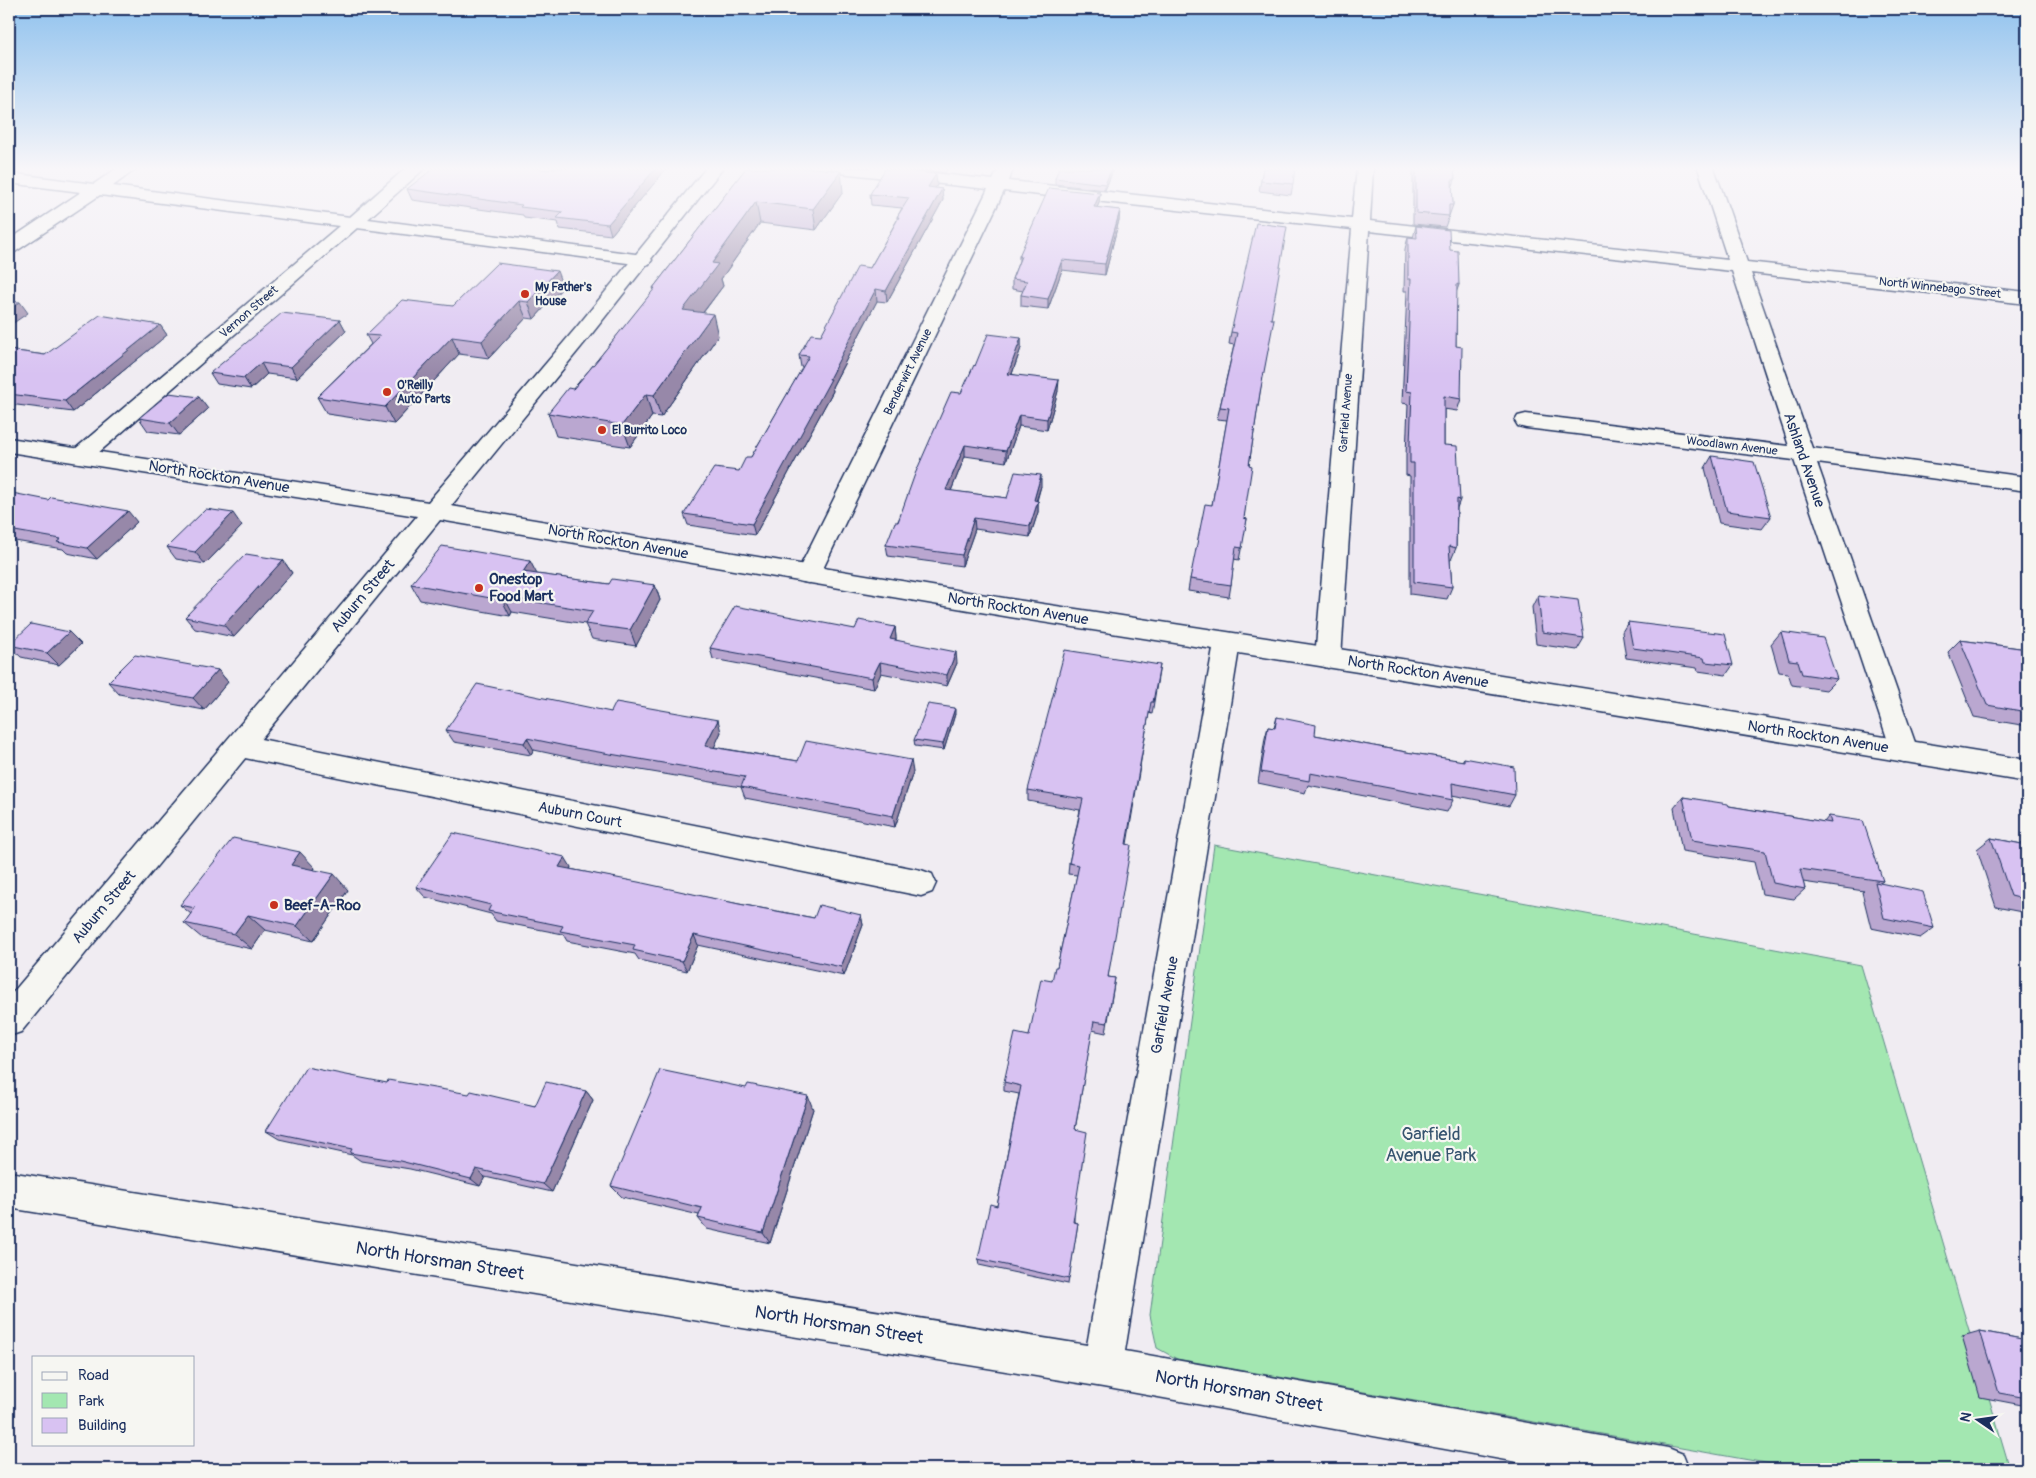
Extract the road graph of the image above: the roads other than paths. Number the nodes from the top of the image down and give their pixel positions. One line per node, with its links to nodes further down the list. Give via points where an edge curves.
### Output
1 (26, 237): 9 (street)
2 (337, 237): 16 (street, Vernon Street)
3 (468, 237): 10 (street)
4 (661, 237): 10 (street, Auburn Street)
5 (974, 237): 19 (street, Benderwirt Avenue)
6 (1359, 237): 21 (street, Garfield Avenue)
7 (1477, 237): 11 (street, North Winnebago Street)
8 (1729, 237): 11 (street, Ashland Avenue)
9 (9, 248)
10 (643, 260): 18 (street, Auburn Street)
11 (1739, 266): 12 (street, North Winnebago Street); 15 (street, Ashland Avenue)
12 (2027, 298)
13 (1526, 421): 15 (street, Woodlawn Avenue)
14 (9, 444): 16 (street, North Rockton Avenue)
15 (1802, 454): 17 (street, Woodlawn Avenue); 23 (street, Ashland Avenue)
16 (82, 455): 18 (street, North Rockton Avenue)
17 (2027, 484)
18 (434, 511): 19 (street, North Rockton Avenue); 22 (street, Auburn Street)
19 (808, 575): 20 (street, North Rockton Avenue)
20 (1227, 644): 21 (street, North Rockton Avenue); 28 (street, Garfield Avenue)
21 (1328, 658): 23 (street, North Rockton Avenue)
22 (240, 746): 25 (street, Auburn Court); 26 (street, Auburn Street)
23 (1904, 751): 24 (street, North Rockton Avenue)
24 (2027, 771)
25 (921, 883)
26 (9, 1021)
27 (9, 1190): 28 (street, North Horsman Street)
28 (1103, 1367): 29 (street, North Horsman Street)
29 (1668, 1469)

